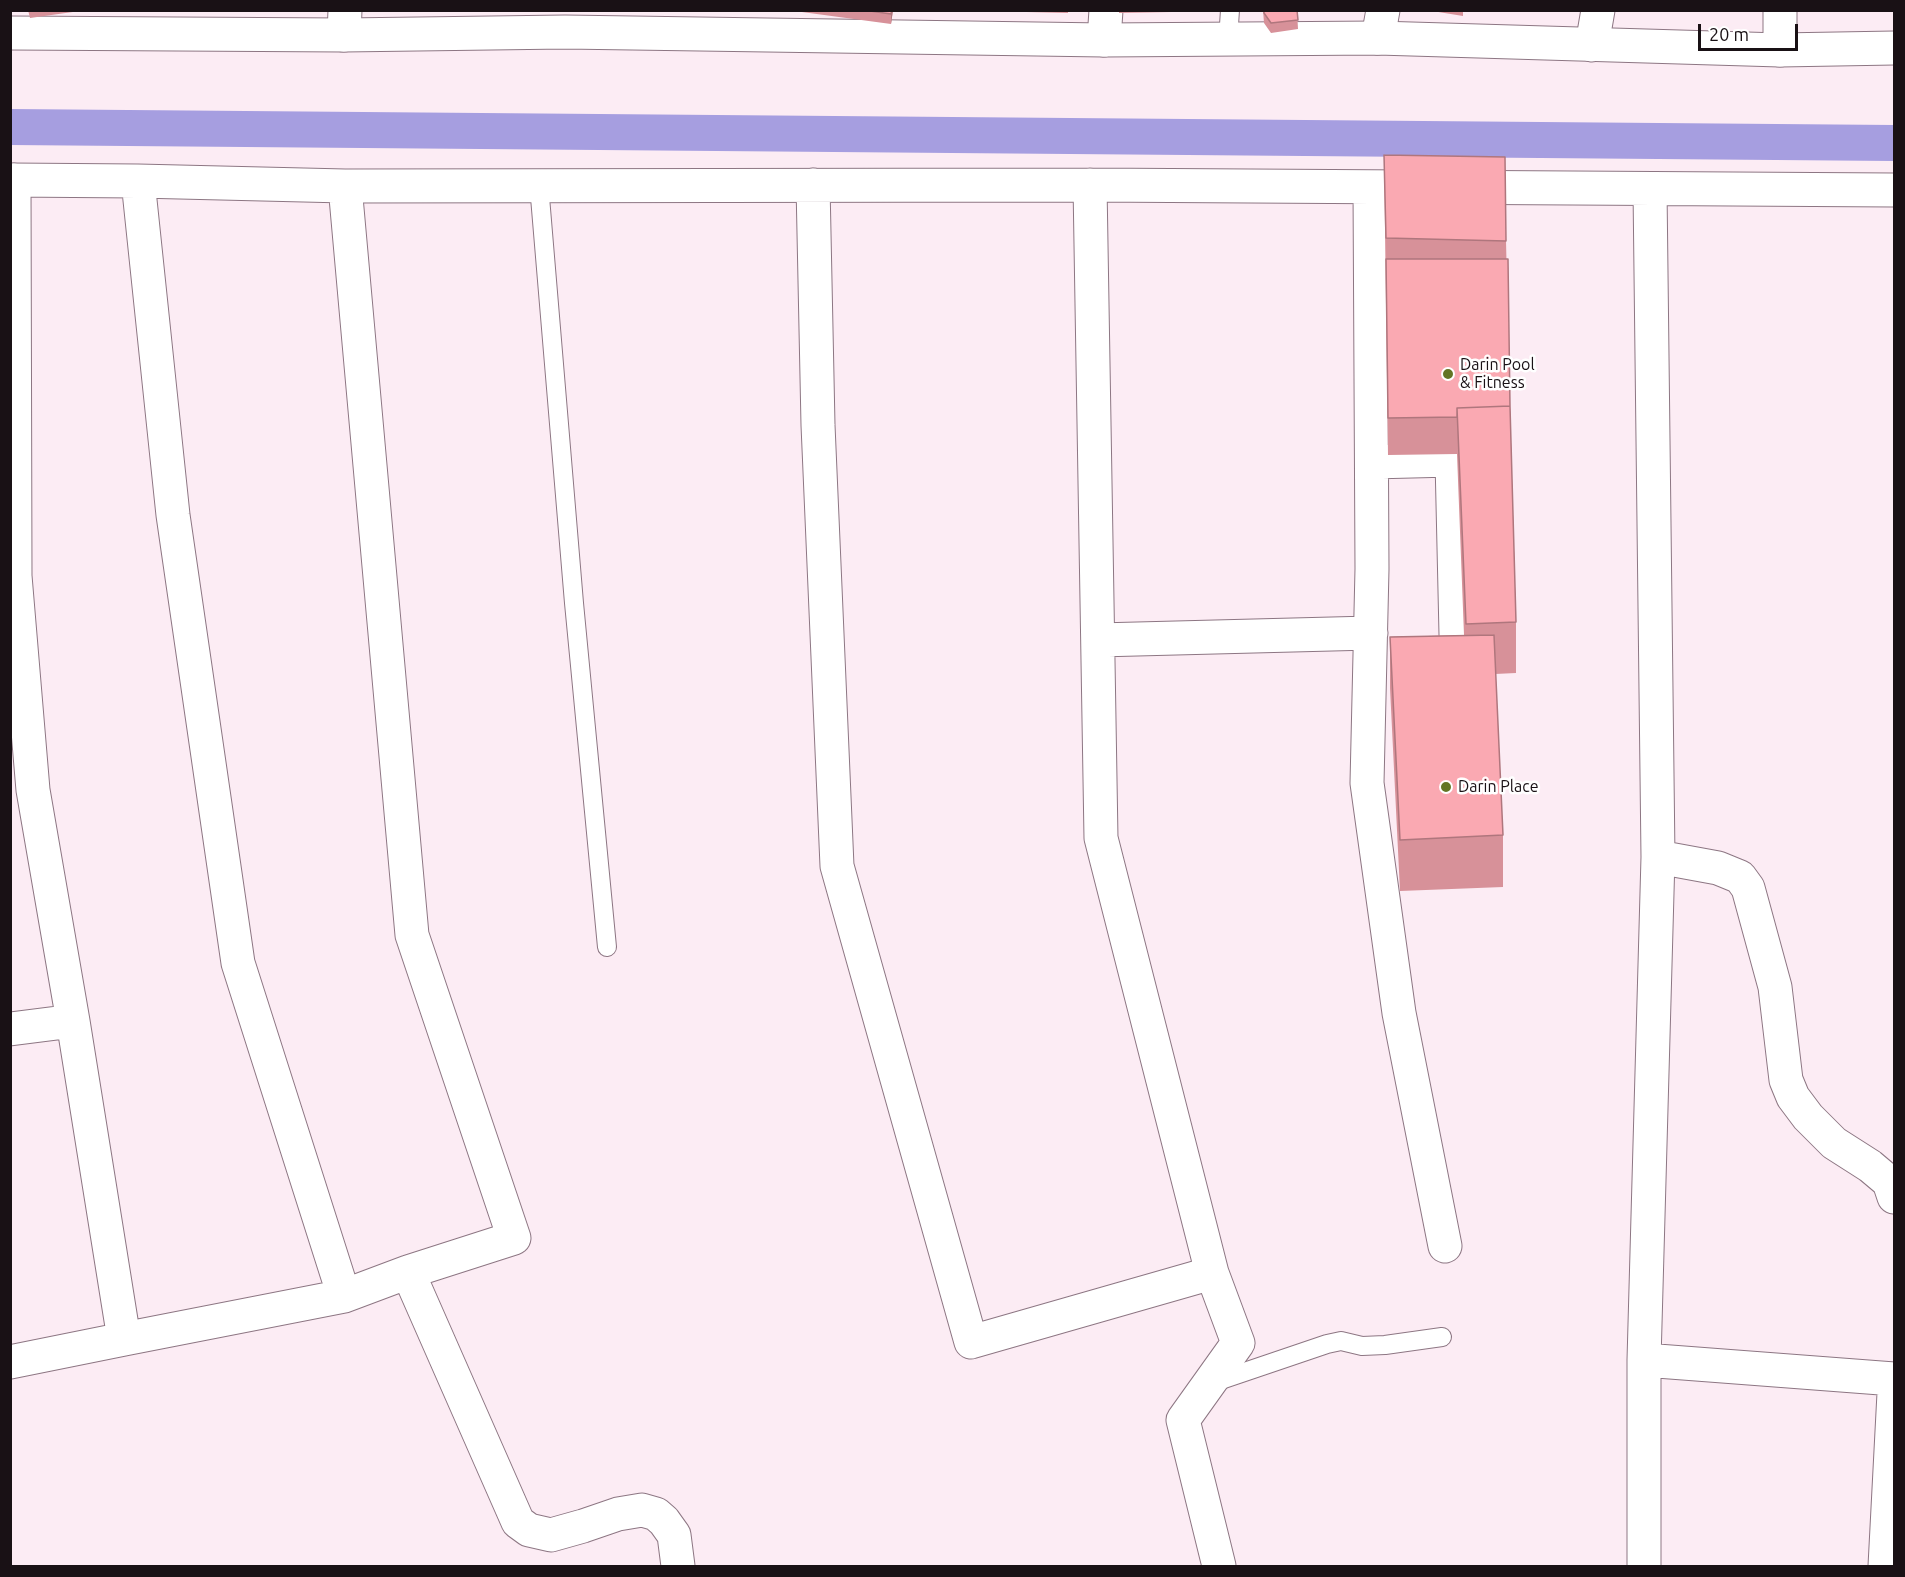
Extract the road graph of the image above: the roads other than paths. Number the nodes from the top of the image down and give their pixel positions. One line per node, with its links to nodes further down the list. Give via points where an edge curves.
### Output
1 (1598, 10): 9 (street)
2 (1780, 10): 11 (street)
3 (566, 21): 4 (street); 6 (street)
4 (345, 23): 8 (street)
5 (1381, 24): 7 (street); 9 (street)
6 (1105, 25): 7 (street)
7 (1229, 25)
8 (10, 33)
9 (1592, 45): 11 (street)
10 (1894, 48): 11 (street)
11 (1780, 50)
12 (12, 180): 13 (street); 22 (street)
13 (138, 181): 16 (street); 35 (street, via 173,515 238,963)
14 (813, 185): 15 (street); 17 (street); 34 (street, via 818,425 837,866 971,1342)
15 (1090, 185): 18 (street); 24 (street)
16 (345, 186): 17 (street); 33 (street, via 412,935 514,1238)
17 (539, 186): 28 (lane)
18 (1370, 187): 19 (street); 21 (street)
19 (1650, 189): 20 (street); 27 (street)
20 (1894, 190)
21 (1372, 462): 23 (street); 25 (street, via 1452,460 1458,678)
22 (13, 576): 26 (street)
23 (1371, 633): 24 (street); 25 (street)
24 (1098, 640): 34 (street, via 1101,838)
25 (1370, 680): 32 (street, via 1368,794 1399,1013)
26 (22, 792): 29 (street)
27 (1658, 857): 31 (street, via 1718,868 1740,877 1748,888 1775,987 1786,1080 1793,1097 1834,1143 1888,1182); 38 (street)
28 (607, 947)
29 (73, 1021): 30 (street); 37 (street)
30 (10, 1029)
31 (1894, 1197)
32 (1445, 1246)
33 (408, 1272): 35 (street); 43 (street, via 518,1522 529,1530 551,1534 642,1510 656,1514 674,1535)
34 (1212, 1273): 41 (street, via 1238,1343)
35 (344, 1296): 37 (street)
36 (1442, 1337): 41 (lane, via 1362,1346 1341,1341)
37 (124, 1339): 39 (street)
38 (1644, 1360): 40 (street); 45 (street)
39 (10, 1362)
40 (1894, 1379)
41 (1208, 1385): 44 (street, via 1183,1420)
42 (1894, 1393): 46 (street)
43 (678, 1566)
44 (1219, 1566)
45 (1644, 1566)
46 (1885, 1566)

